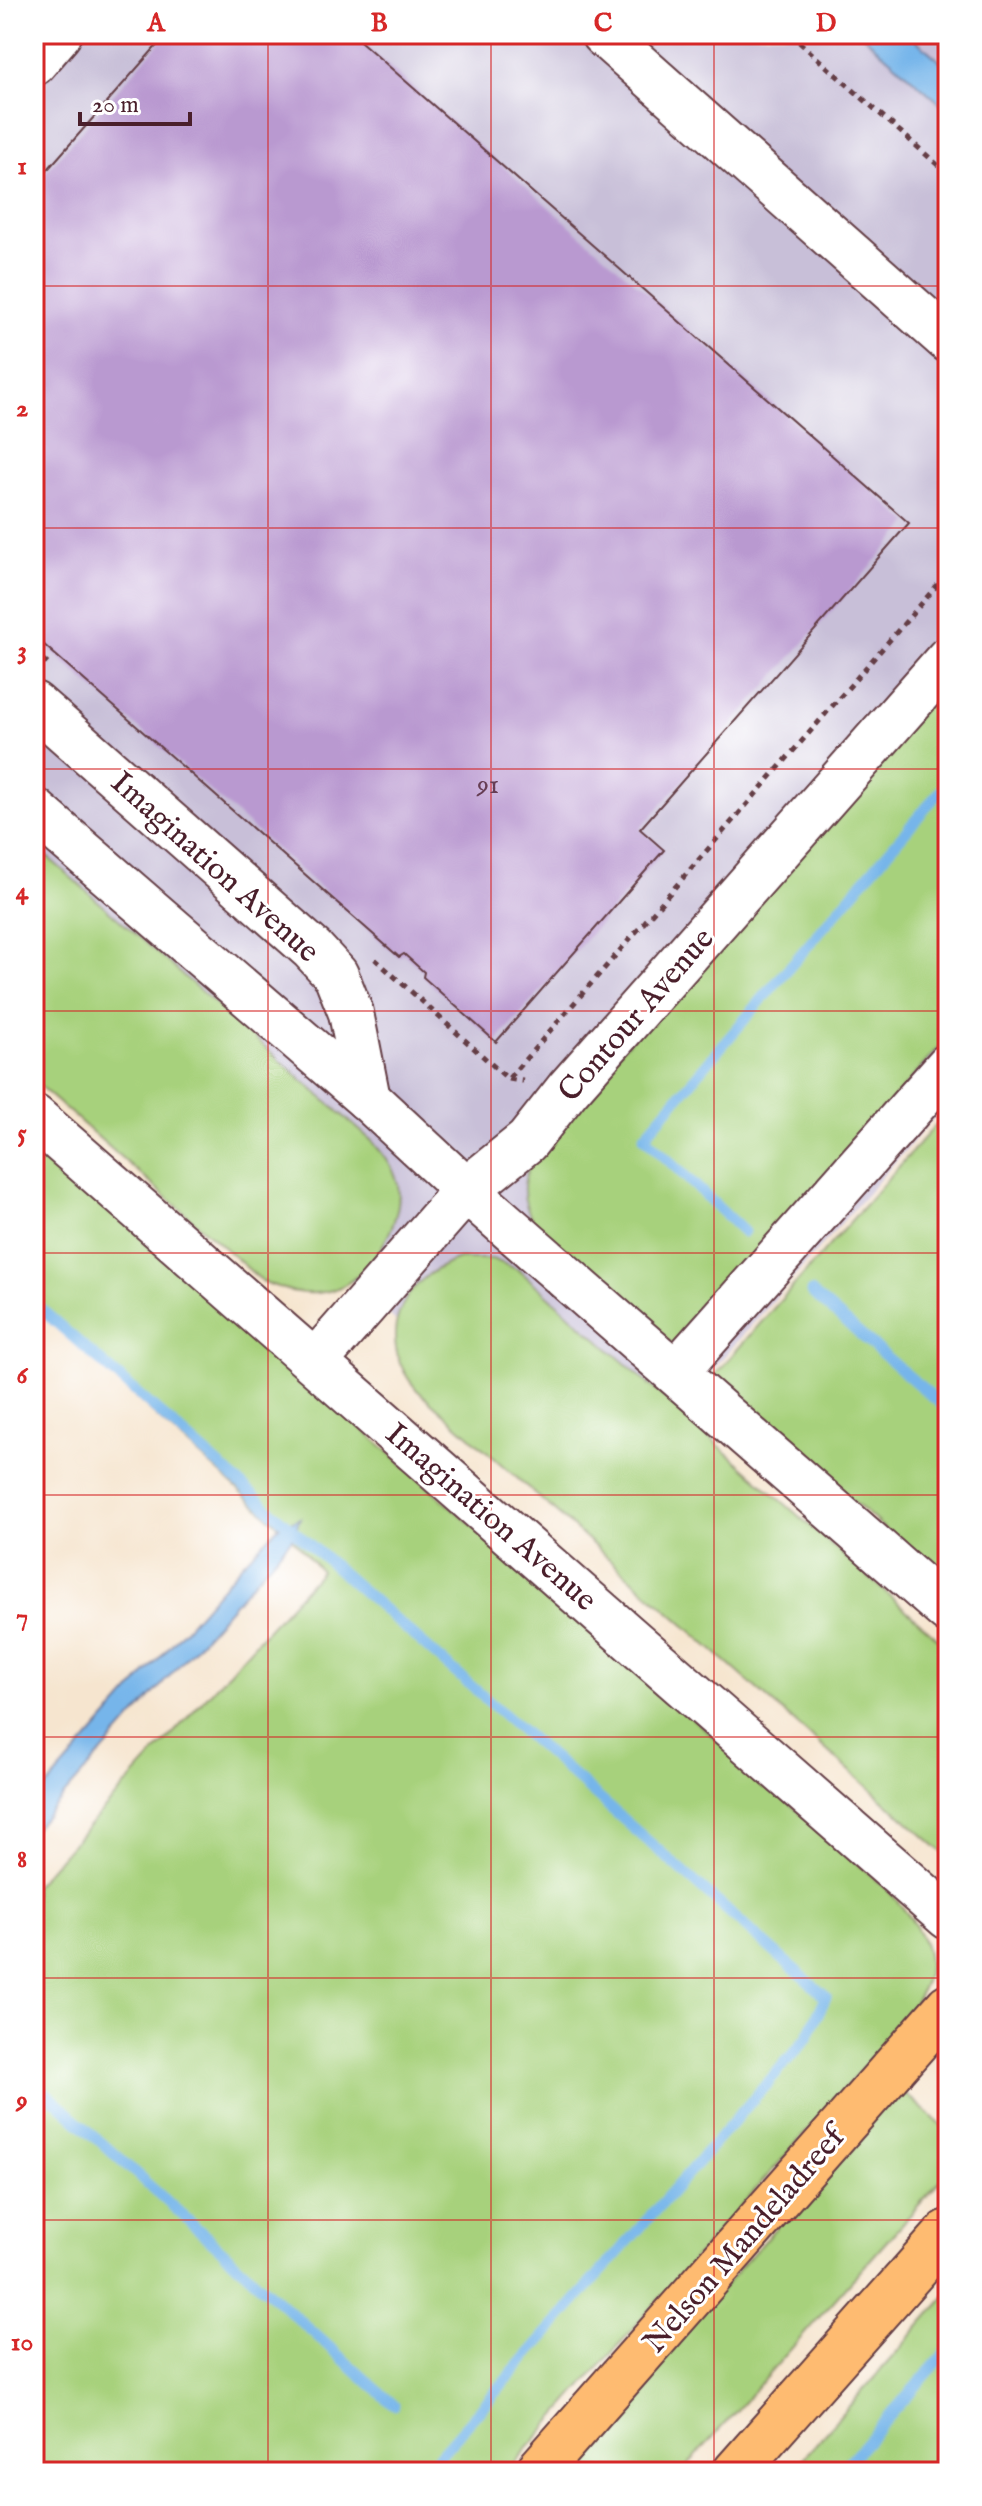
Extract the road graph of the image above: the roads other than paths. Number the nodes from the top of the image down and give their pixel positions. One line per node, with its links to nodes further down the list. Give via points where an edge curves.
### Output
1 (59, 34): 3 (street)
2 (603, 34): 4 (street)
3 (34, 63)
4 (948, 340)
5 (948, 659): 11 (street, Contour Avenue, via 527,1141)
6 (34, 704): 9 (street, Imagination Avenue, via 336,975 351,1013)
7 (34, 810): 9 (street)
8 (948, 1066): 13 (street)
9 (368, 1099): 11 (street)
10 (34, 1117): 12 (street, Imagination Avenue)
11 (466, 1190): 12 (street, Contour Avenue); 13 (street)
12 (315, 1362): 15 (street, Imagination Avenue)
13 (676, 1372): 14 (street)
14 (948, 1611)
15 (948, 1917)
16 (948, 2006): 18 (main road, Nelson Mandeladreef)
17 (948, 2232): 19 (main road)
18 (537, 2472)
19 (735, 2472)

